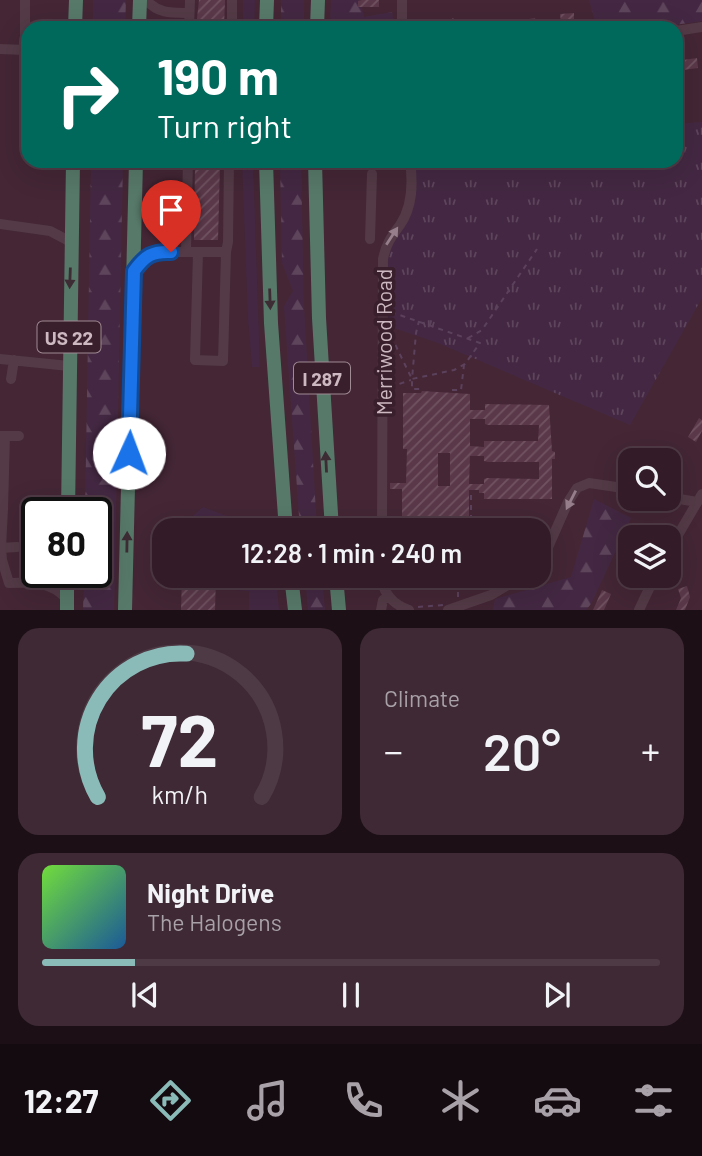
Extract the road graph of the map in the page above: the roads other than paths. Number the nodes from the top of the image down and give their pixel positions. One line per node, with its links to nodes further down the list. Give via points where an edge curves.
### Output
1 (25, 0): 11 (street)
2 (76, 0): 12 (highway)
3 (140, 0): 13 (highway)
4 (146, 0): 10 (street, via 162,12)
5 (190, 0): 10 (street)
6 (232, 0): 15 (street)
7 (267, 0): 16 (highway)
8 (318, 0): 17 (highway)
9 (402, 0): 18 (street)
10 (189, 13): 14 (street)
11 (25, 21)
12 (75, 21)
13 (139, 21)
14 (189, 21)
15 (232, 21)
16 (266, 21)
17 (317, 21)
18 (402, 21)
19 (702, 27): 20 (street)
20 (683, 30)
21 (0, 49): 22 (street)
22 (21, 50)
23 (73, 168): 31 (highway, US 22)
24 (136, 168): 39 (highway, US 22)
25 (188, 168): 36 (street)
26 (229, 168): 38 (street)
27 (267, 168): 51 (highway, I 287, one-way to 51, via 271,336)
28 (315, 168): 52 (highway, I 287, one-way to 28)
29 (411, 168): 53 (street, Merriwood Road, one-way to 29, via 383,259 408,208)
30 (372, 174): 34 (street)
31 (72, 221): 33 (street); 35 (highway, US 22)
32 (0, 224): 33 (street)
33 (50, 231): 35 (street)
34 (370, 239)
35 (71, 242): 42 (highway, US 22, one-way to 42)
36 (186, 252): 37 (street); 39 (street, via 152,253)
37 (198, 252): 38 (street); 38 (street, via 195,360 223,361)
38 (226, 252)
39 (134, 271): 69 (highway, US 22, one-way to 39)
40 (0, 359): 41 (street)
41 (13, 360): 42 (street); 43 (street)
42 (69, 366): 47 (highway, US 22)
43 (11, 379)
44 (2, 436): 45 (street); 50 (street)
45 (19, 436)
46 (618, 487): 55 (street, one-way to 55, via 589,483 578,488)
47 (68, 497)
48 (681, 497): 49 (street)
49 (700, 498): 54 (street)
50 (1, 509): 57 (street)
51 (285, 518)
52 (331, 518)
53 (382, 518)
54 (681, 530)
55 (551, 541)
56 (17, 547): 57 (street)
57 (1, 548): 58 (street)
58 (4, 584)
59 (56, 588): 66 (street)
60 (292, 588): 70 (highway)
61 (337, 588): 71 (highway)
62 (385, 588): 65 (street)
63 (503, 588): 68 (street)
64 (649, 588): 73 (street)
65 (388, 597): 67 (street, via 399,606); 72 (street)
66 (67, 605)
67 (410, 607)
68 (446, 607)
69 (125, 610)
70 (295, 610)
71 (340, 610)
72 (381, 610)
73 (639, 610)

